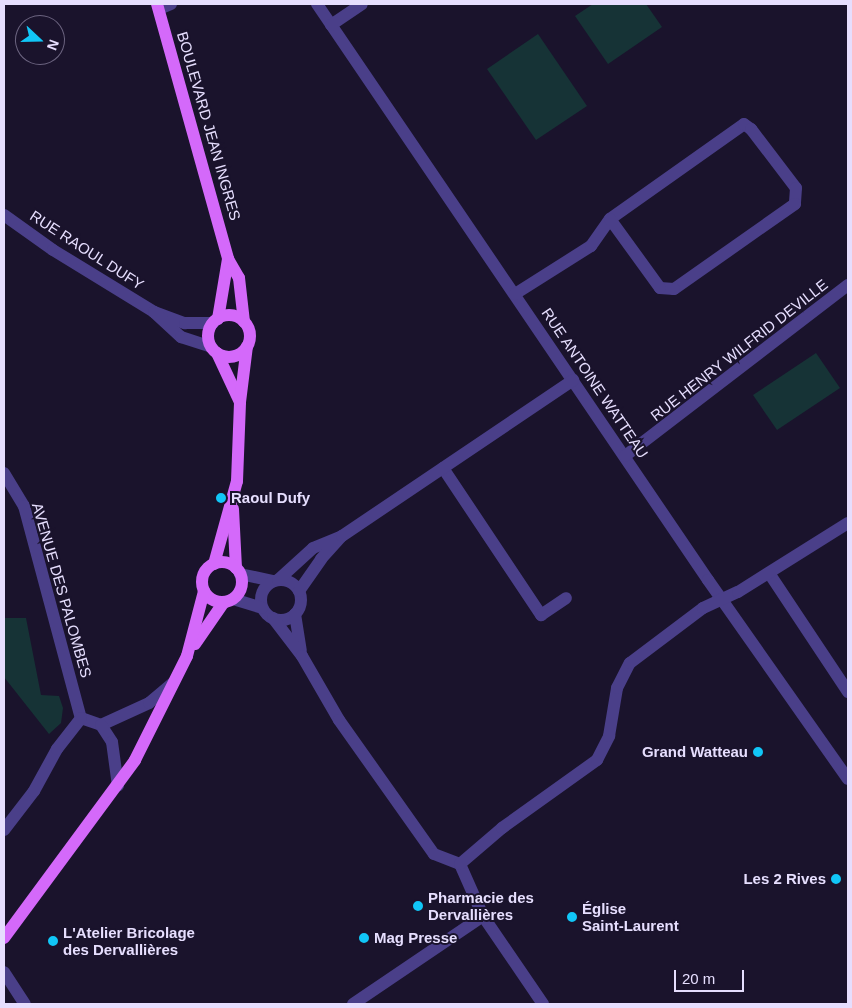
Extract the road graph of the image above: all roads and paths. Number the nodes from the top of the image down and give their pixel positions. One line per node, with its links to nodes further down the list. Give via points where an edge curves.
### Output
1 (171, 4): 4 (street)
2 (317, 4): 5 (street, RUE ANTOINE WATTEAU)
3 (362, 4): 5 (street)
4 (158, 7): 8 (main road, BOULEVARD JEAN INGRES)
5 (331, 25): 10 (street, RUE ANTOINE WATTEAU)
6 (4, 215): 11 (street, RUE RAOUL DUFY, via 52,250)
7 (610, 219): 7 (street, via 660,288 674,289 796,204 796,188 744,124); 10 (street, via 591,246)
8 (228, 258): 12 (main road, BOULEVARD JEAN INGRES); 13 (main road, BOULEVARD JEAN INGRES, via 239,278)
9 (848, 285): 18 (street, RUE HENRY WILFRID DEVILLE)
10 (515, 294): 16 (street, RUE ANTOINE WATTEAU)
11 (154, 312): 12 (street, RUE RAOUL DUFY, via 184,322); 15 (street, RUE RAOUL DUFY, via 181,337)
12 (216, 321): 13 (main road, via 230,316); 15 (main road, via 208,335)
13 (244, 322): 14 (main road, via 250,333)
14 (247, 346): 15 (main road, via 234,356); 17 (main road)
15 (214, 350): 17 (main road)
16 (573, 380): 18 (street, RUE ANTOINE WATTEAU); 19 (street)
17 (240, 402): 21 (main road, via 237,480)
18 (625, 456): 31 (street, RUE ANTOINE WATTEAU)
19 (442, 468): 23 (street); 30 (street, via 541,615)
20 (4, 473): 40 (street, AVENUE DES PALOMBES, via 24,506)
21 (232, 504): 24 (main road); 25 (main road)
22 (848, 523): 26 (street)
23 (342, 536): 27 (street, via 312,548); 28 (street)
24 (214, 564): 25 (main road, via 226,563); 29 (main road, via 203,577)
25 (238, 571): 27 (street); 32 (main road, via 242,585)
26 (769, 573): 31 (street); 39 (street)
27 (275, 580): 28 (street, via 288,580); 33 (street, via 262,592)
28 (299, 590): 34 (street, via 301,603)
29 (204, 591): 32 (main road, via 214,600); 36 (main road)
30 (566, 598)
31 (723, 599): 42 (street, RUE ANTOINE WATTEAU); 45 (street, via 704,608 630,663 617,688 609,736 597,760 502,828)
32 (229, 600): 33 (street); 36 (main road)
33 (262, 608): 35 (street)
34 (295, 614): 35 (street, via 284,620); 37 (street)
35 (273, 618): 37 (street)
36 (187, 656): 38 (main road)
37 (302, 656): 45 (street, via 339,720 434,854)
38 (175, 682): 41 (street, via 149,703); 43 (main road, via 151,732)
39 (848, 692)
40 (82, 718): 41 (street); 44 (street)
41 (100, 725): 43 (street, via 112,742)
42 (848, 779)
43 (118, 786): 47 (main road)
44 (4, 830)
45 (460, 864): 46 (street)
46 (482, 916): 50 (street); 51 (street)
47 (4, 938)
48 (4, 972): 49 (street)
49 (25, 1004)
50 (353, 1004)
51 (543, 1004)

